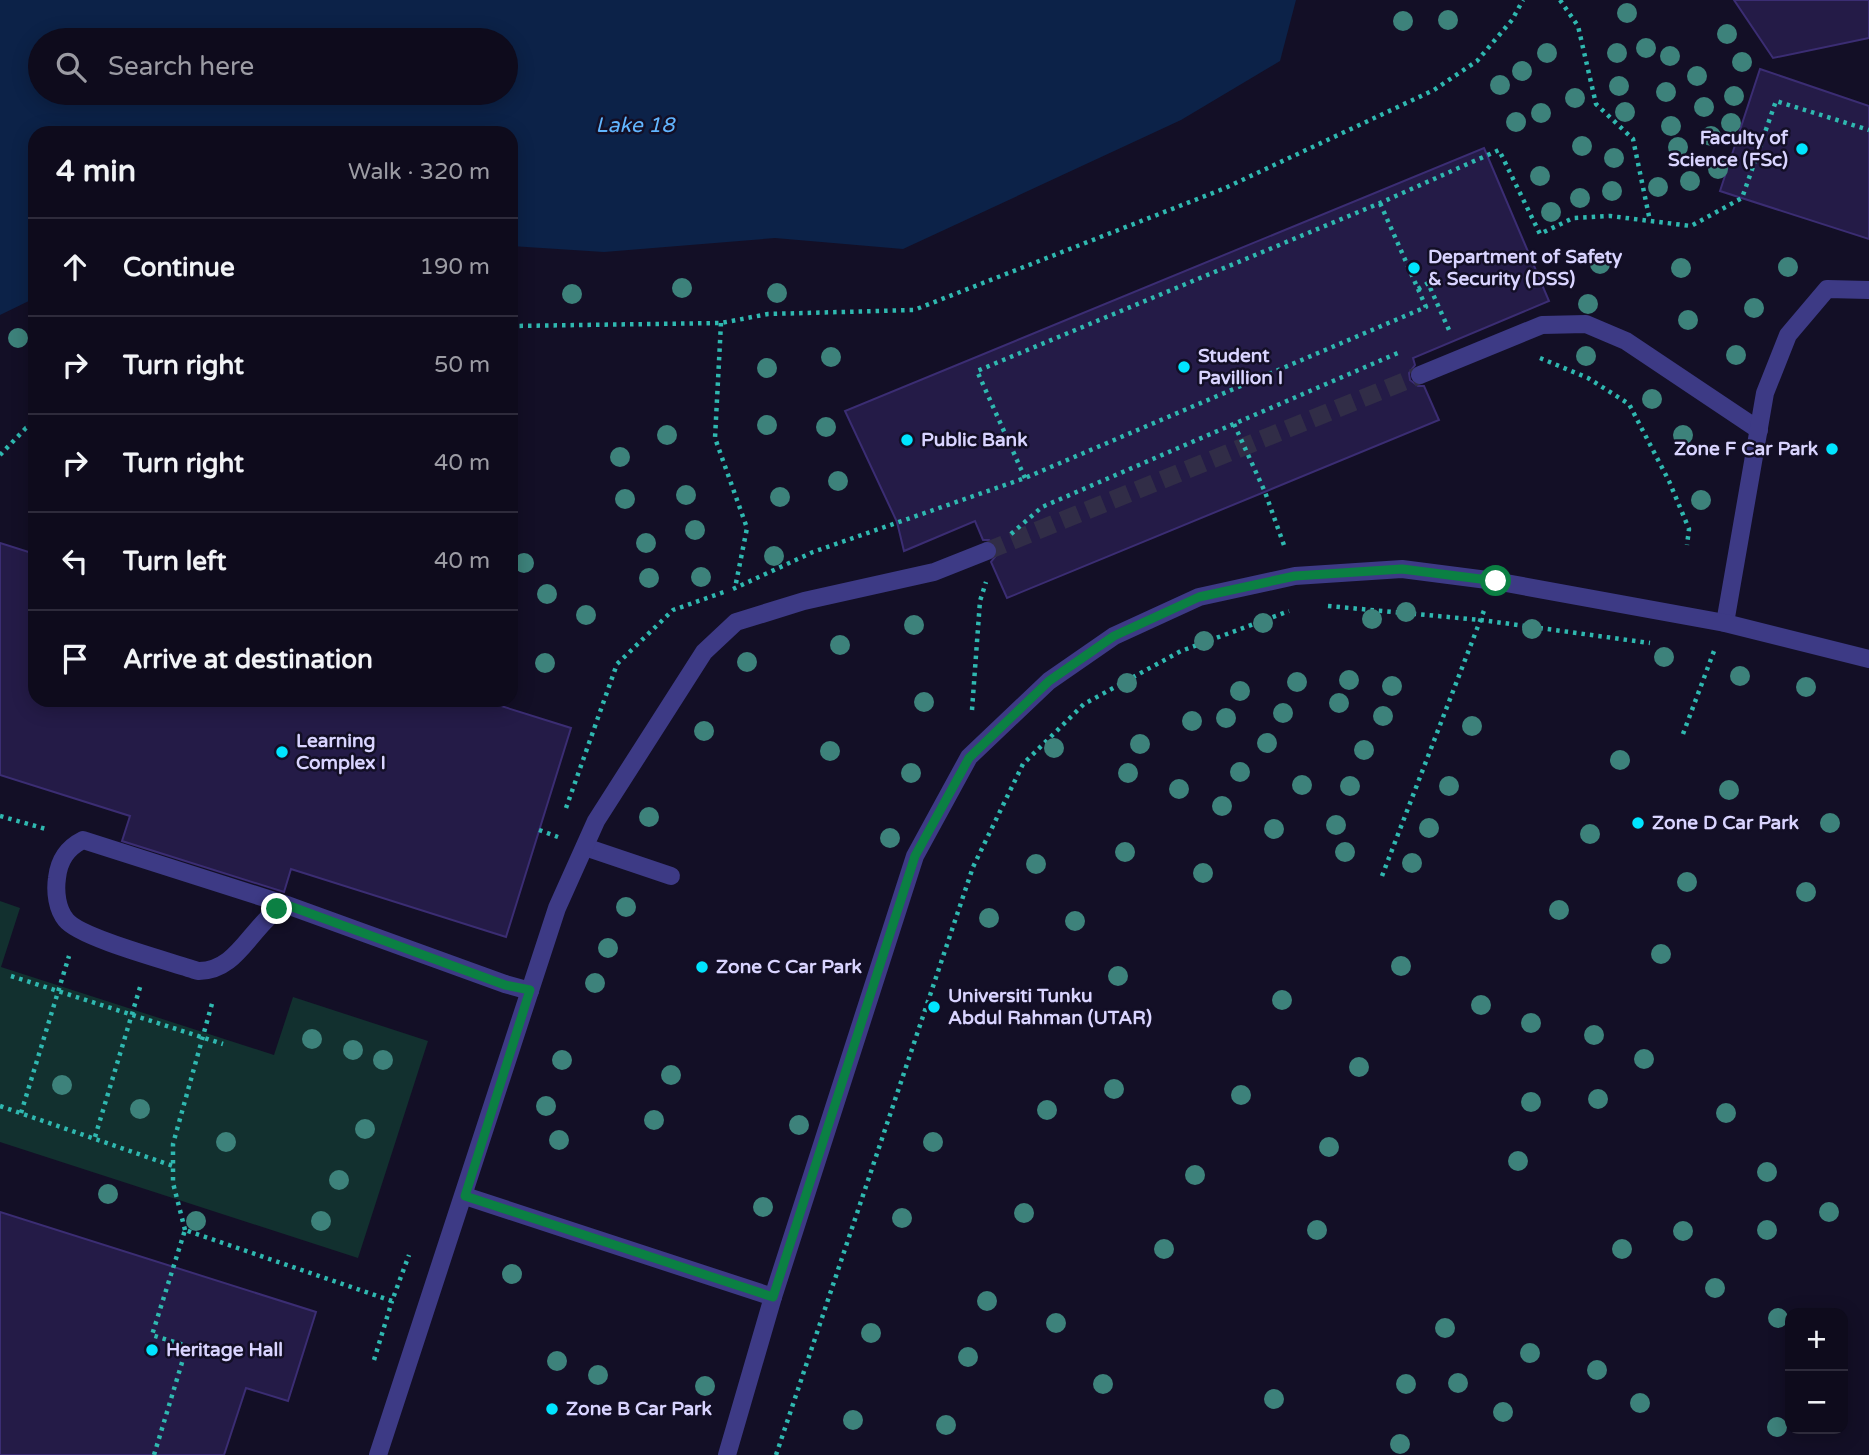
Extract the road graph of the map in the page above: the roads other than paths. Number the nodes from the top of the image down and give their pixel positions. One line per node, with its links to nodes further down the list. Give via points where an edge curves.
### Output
1 (1869, 290): 3 (street, via 1827,289 1788,335 1765,393)
2 (1420, 375): 3 (street, via 1542,325 1586,324 1626,341)
3 (1759, 429): 5 (street)
4 (987, 551): 7 (street, via 934,572 804,601 736,622 704,652 596,821)
5 (1726, 623): 6 (street); 12 (street, via 1496,581 1402,569 1295,576 1199,597 1114,636 1049,681 969,758 915,856)
6 (1869, 659)
7 (585, 847): 8 (street); 10 (street, via 557,908)
8 (671, 876)
9 (287, 905): 9 (street, via 83,840 63,856 56,881 61,910 77,930 198,971 223,965 269,916); 10 (street, via 505,985)
10 (530, 990): 11 (street)
11 (465, 1196): 12 (street); 13 (street)
12 (773, 1297): 14 (street)
13 (378, 1455)
14 (727, 1455)

